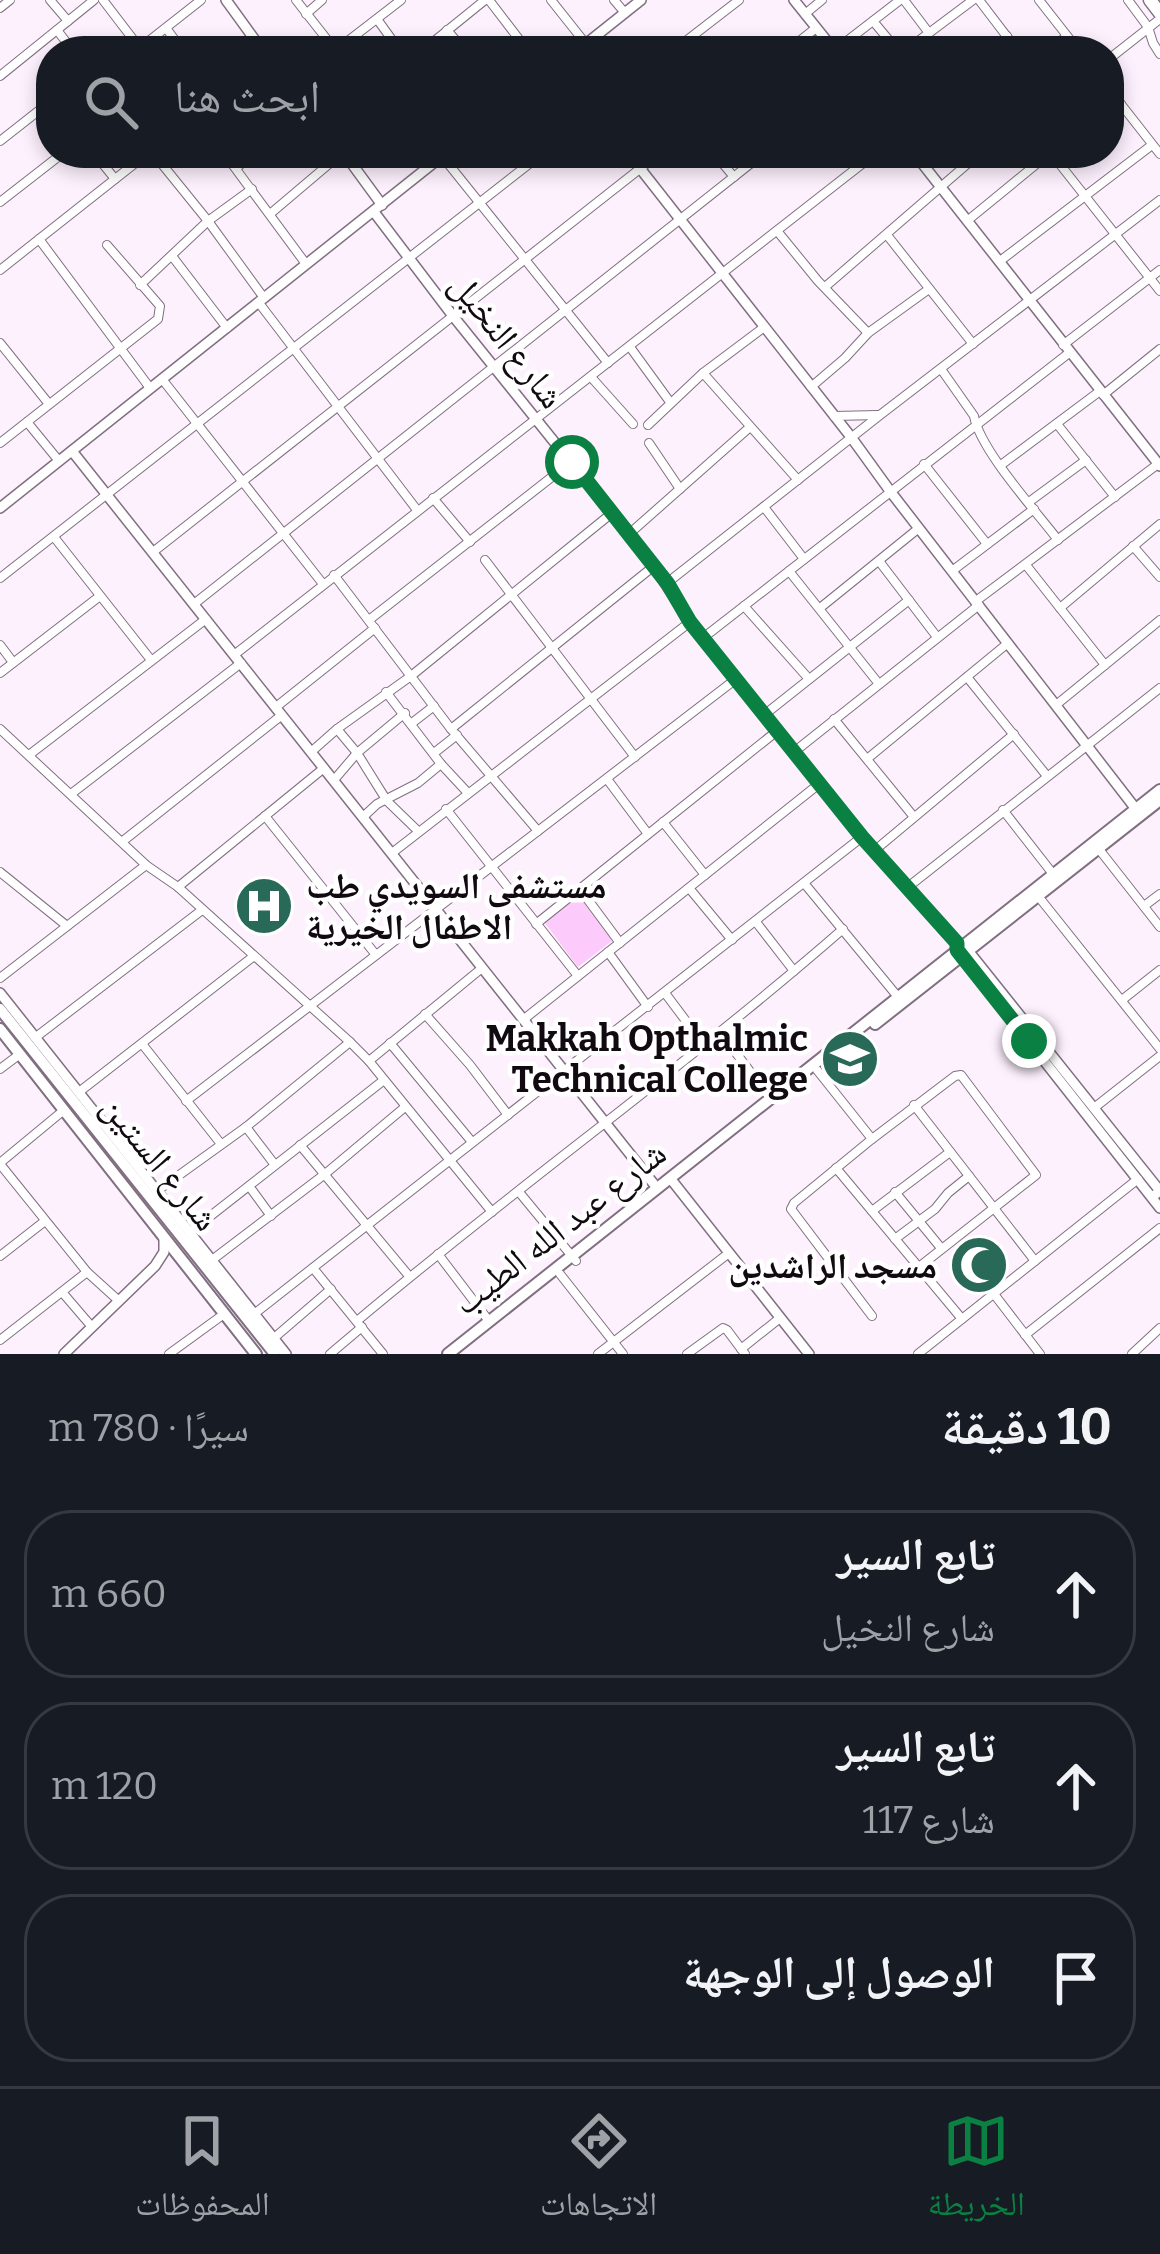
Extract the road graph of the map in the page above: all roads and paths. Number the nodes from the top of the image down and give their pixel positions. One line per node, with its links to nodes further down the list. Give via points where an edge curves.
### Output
1 (10, 0): 21 (street)
2 (50, 0): 27 (street)
3 (99, 0): 27 (street); 37 (street)
4 (201, 0): 30 (street)
5 (226, 0): 40 (street)
6 (296, 0): 23 (street)
7 (322, 0): 23 (street)
8 (401, 0): 26 (street)
9 (487, 0): 33 (street); 46 (street)
10 (550, 0): 47 (street)
11 (614, 0): 22 (street)
12 (641, 0): 22 (street)
13 (739, 0): 49 (street)
14 (794, 0): 24 (street)
15 (822, 0): 24 (street)
16 (902, 0): 28 (street); 34 (street)
17 (976, 0): 34 (street); 55 (street)
18 (1039, 0): 56 (street)
19 (1128, 0): 29 (street)
20 (1150, 0): 25 (main road)
21 (0, 8)
22 (625, 13): 48 (street)
23 (306, 14): 41 (street)
24 (805, 14): 31 (street)
25 (1160, 16): 29 (street)
26 (377, 19): 42 (street); 43 (street)
27 (68, 21): 32 (street)
28 (874, 21): 52 (street); 53 (street)
29 (1148, 27): 58 (street); 59 (street)
30 (166, 28): 38 (street); 39 (street)
31 (816, 28): 50 (street); 51 (street)
32 (56, 30): 35 (street); 36 (street)
33 (447, 30): 44 (street); 45 (street)
34 (929, 33): 54 (street)
35 (49, 36)
36 (61, 36)
37 (129, 36)
38 (157, 36)
39 (172, 36)
40 (252, 36)
41 (324, 36)
42 (355, 36)
43 (389, 36)
44 (440, 36)
45 (452, 36)
46 (516, 36)
47 (574, 36)
48 (595, 36)
49 (693, 36)
50 (806, 36)
51 (822, 36)
52 (854, 36)
53 (888, 36)
54 (924, 36)
55 (1007, 36)
56 (1067, 36)
57 (36, 46): 60 (street)
58 (1124, 47)
59 (1160, 54)
60 (0, 76)
61 (1124, 109): 64 (street)
62 (36, 113): 63 (street)
63 (0, 141)
64 (1152, 145): 65 (street); 66 (street)
65 (1160, 154)
66 (1124, 166)
67 (44, 168): 92 (street)
68 (106, 168): 87 (street)
69 (130, 168): 87 (street)
70 (163, 168): 98 (street)
71 (325, 168): 96 (street)
72 (353, 168): 95 (street, شارع النخيل)
73 (427, 168): 95 (street)
74 (455, 168): 94 (street)
75 (524, 168): 94 (street)
76 (726, 168): 86 (street)
77 (745, 168): 86 (street)
78 (857, 168): 100 (street)
79 (926, 168): 88 (street)
80 (961, 168): 88 (street)
81 (1033, 168): 99 (street)
82 (1063, 168): 91 (street)
83 (1121, 168): 91 (street)
84 (236, 169): 90 (street)
85 (640, 169): 97 (street); 107 (street)
86 (734, 177): 97 (street)
87 (115, 179): 103 (street)
88 (940, 185): 99 (street); 101 (street)
89 (0, 187): 92 (street)
90 (252, 189): 96 (street); 98 (street)
91 (1084, 196): 102 (street); 108 (street)
92 (4, 199)
93 (1160, 200): 102 (street)
94 (481, 202): 106 (street); 107 (street)
95 (378, 208): 106 (street, شارع النخيل); 109 (street)
96 (271, 214): 109 (street)
97 (681, 218): 112 (street); 120 (street)
98 (208, 221): 105 (street); 118 (street)
99 (968, 221): 108 (street)
100 (778, 232): 112 (street); 115 (street)
101 (887, 235): 115 (street); 116 (street)
102 (1114, 236): 113 (street); 119 (street)
103 (39, 239): 110 (street); 130 (street)
104 (107, 245): 114 (street)
105 (172, 256): 114 (street); 122 (street)
106 (409, 258): 121 (street, شارع النخيل); 128 (street)
107 (524, 260): 120 (street); 121 (street)
108 (1000, 261): 119 (street)
109 (306, 264): 118 (street)
110 (1, 267)
111 (1160, 270): 113 (street)
112 (724, 274): 123 (street); 127 (street)
113 (1150, 278): 117 (street); 129 (street)
114 (140, 285): 130 (street, via 160,314)
115 (825, 287): 124 (street)
116 (929, 290): 124 (street); 126 (street)
117 (1160, 291)
118 (262, 300): 122 (street); 128 (street)
119 (1030, 301): 126 (street); 129 (street)
120 (563, 310): 132 (street); 133 (street)
121 (453, 316): 133 (street, شارع النخيل); 143 (street)
122 (227, 328): 137 (street)
123 (764, 328): 135 (street); 138 (street)
124 (868, 333): 138 (street)
125 (0, 344): 142 (street)
126 (973, 344): 134 (street)
127 (630, 347): 132 (street); 141 (street)
128 (294, 348): 143 (street); 148 (street)
129 (1066, 349): 140 (street); 150 (street)
130 (119, 350): 139 (street); 142 (street)
131 (1160, 350): 140 (street)
132 (608, 363): 136 (street)
133 (494, 367): 146 (street, شارع النخيل); 160 (street)
134 (940, 369): 144 (street); 150 (street)
135 (703, 374): 141 (street); 153 (street)
136 (592, 376): 146 (street); 149 (street)
137 (162, 379): 139 (street); 148 (street)
138 (811, 387): 145 (street)
139 (151, 388): 158 (street)
140 (1101, 393): 151 (street); 159 (street)
141 (670, 402): 152 (street)
142 (50, 404): 147 (street)
143 (339, 406): 160 (street); 168 (street)
144 (880, 415): 145 (street); 155 (street)
145 (834, 416): 155 (street)
146 (535, 418): 163 (street, شارع النخيل); 173 (street)
147 (27, 422): 154 (street); 162 (street)
148 (197, 424): 168 (street); 171 (street)
149 (633, 424)
150 (975, 424): 164 (street); 165 (street)
151 (1058, 424): 161 (street); 165 (street)
152 (648, 425)
153 (750, 427): 167 (street); 169 (street)
154 (2, 437)
155 (851, 437): 167 (street); 170 (street)
156 (1160, 442): 159 (street)
157 (649, 443): 169 (street)
158 (72, 451): 162 (street); 171 (street)
159 (1148, 451): 166 (street)
160 (379, 457): 177 (street); 181 (street)
161 (1086, 460): 172 (street); 174 (street)
162 (59, 461): 176 (street)
163 (572, 462): 178 (street, شارع النخيل); 185 (street)
164 (925, 464): 170 (street); 186 (street)
165 (1001, 465): 174 (street)
166 (1159, 465): 172 (street)
167 (799, 480): 175 (street)
168 (242, 481): 181 (street); 188 (street)
169 (680, 489): 182 (street)
170 (890, 491): 180 (street); 189 (street)
171 (107, 495): 183 (street); 188 (street)
172 (1115, 497): 184 (street)
173 (433, 498): 177 (street); 185 (street)
174 (1032, 506): 184 (street); 186 (street)
175 (764, 507): 189 (street); 200 (street)
176 (0, 508)
177 (417, 511): 196 (street)
178 (612, 513): 182 (street, شارع النخيل); 202 (street)
179 (1160, 524): 187 (street)
180 (919, 529): 191 (street); 195 (street)
181 (283, 533): 199 (street); 205 (street)
182 (629, 534): 193 (street, شارع النخيل)
183 (54, 537): 198 (street); 201 (street)
184 (1058, 541): 192 (street)
185 (470, 542): 212 (street)
186 (987, 544): 195 (street)
187 (1133, 546): 197 (street); 208 (street)
188 (153, 552): 205 (street)
189 (804, 559): 194 (street)
190 (484, 560): 202 (street)
191 (879, 561): 203 (street); 207 (street)
192 (1025, 565): 204 (street); 208 (street)
193 (654, 566): 200 (street, شارع النخيل); 218 (street)
194 (789, 571): 206 (street); 207 (street)
195 (952, 572): 204 (street)
196 (334, 575): 199 (street); 212 (street)
197 (1160, 577)
198 (0, 578)
199 (322, 584): 219 (street)
200 (668, 584): 211 (street, شارع النخيل)
201 (100, 596): 220 (street); 221 (street)
202 (509, 596): 218 (street); 224 (street)
203 (909, 600): 213 (street); 217 (street)
204 (977, 603): 213 (street); 215 (street)
205 (194, 604): 209 (street)
206 (744, 606): 214 (street); 226 (street)
207 (820, 608): 217 (street)
208 (1060, 608): 222 (street)
209 (206, 619): 219 (street); 220 (street)
210 (1160, 620): 222 (street)
211 (690, 622): 214 (street, شارع النخيل); 231 (street)
212 (372, 624): 224 (street); 234 (street)
213 (938, 637): 228 (street)
214 (703, 638): 227 (street, شارع النخيل)
215 (1008, 644): 225 (street); 233 (street)
216 (0, 645): 221 (street)
217 (848, 646): 226 (street); 228 (street)
218 (550, 649): 231 (street); 242 (street)
219 (237, 659): 234 (street); 263 (street)
220 (151, 660): 249 (street)
221 (12, 661): 223 (street)
222 (1105, 665): 233 (street)
223 (0, 673)
224 (411, 676): 230 (street); 232 (street)
225 (967, 677): 243 (street); 252 (street)
226 (808, 679): 236 (street)
227 (736, 680): 236 (street, شارع النخيل); 250 (street)
228 (879, 683): 237 (street)
229 (1160, 688): 244 (street)
230 (386, 692): 235 (street); 240 (street)
231 (590, 699): 250 (street); 256 (street)
232 (434, 706): 238 (street); 242 (street)
233 (1056, 706): 244 (street)
234 (279, 711): 245 (street); 277 (street)
235 (405, 713): 238 (street); 247 (street)
236 (764, 715): 241 (street, شارع النخيل)
237 (834, 718): 246 (street); 252 (street)
238 (412, 723): 248 (street)
239 (0, 729): 249 (street)
240 (337, 729): 245 (street); 247 (street)
241 (777, 731): 246 (street, شارع النخيل); 272 (street)
242 (454, 732): 248 (street); 256 (street)
243 (1014, 734): 257 (street); 271 (street)
244 (1087, 745): 251 (street); 253 (street)
245 (311, 752): 255 (street)
246 (794, 752): 260 (street, شارع النخيل)
247 (357, 753): 259 (street); 264 (street)
248 (434, 753): 254 (street)
249 (29, 755): 263 (street)
250 (634, 757): 258 (street)
251 (1071, 757): 253 (street); 257 (street)
252 (867, 759): 271 (street)
253 (1100, 763): 268 (street)
254 (441, 764): 262 (street); 264 (street)
255 (324, 768): 259 (street); 269 (street)
256 (491, 774): 262 (street); 274 (street)
257 (1047, 776): 267 (street)
258 (607, 778): 274 (street); 275 (street)
259 (334, 780): 270 (street)
260 (819, 784): 276 (street, شارع النخيل); 285 (street)
261 (1160, 790): 268 (main road, شارع عبد الله الطيب)
262 (467, 792): 266 (street)
263 (71, 794): 277 (street)
264 (387, 800): 270 (street); 273 (street)
265 (1160, 800): 268 (main road, شارع عبد الله الطيب)
266 (446, 809): 273 (street); 282 (street)
267 (1003, 810): 284 (street); 288 (street)
268 (1138, 812): 278 (main road, شارع عبد الله الطيب); 284 (main road, شارع عبد الله الطيب)
269 (265, 816): 287 (street); 305 (street)
270 (363, 817): 280 (street)
271 (914, 817): 279 (street)
272 (663, 822): 275 (street); 285 (street)
273 (418, 831): 280 (street)
274 (538, 831): 282 (street)
275 (648, 834): 290 (street)
276 (862, 837): 279 (street, شارع النخيل); 286 (street)
277 (123, 841): 281 (street)
278 (1099, 848): 292 (main road, شارع عبد الله الطيب); 293 (street)
279 (874, 851): 288 (street, شارع النخيل)
280 (392, 853): 294 (street)
281 (146, 865): 287 (street); 298 (street)
282 (491, 867): 294 (street); 297 (street)
283 (0, 872): 298 (street)
284 (1053, 874): 303 (main road, شارع عبد الله الطيب)
285 (705, 875): 289 (street)
286 (804, 883): 296 (street); 300 (street)
287 (178, 887): 295 (street)
288 (908, 887): 303 (street, شارع النخيل)
289 (689, 888): 301 (street); 302 (street)
290 (580, 889): 297 (street); 302 (street)
291 (1160, 894): 293 (street)
292 (1038, 896): 303 (main road, شارع عبد الله الطيب); 315 (street)
293 (1144, 907): 299 (street)
294 (436, 909): 305 (street); 307 (street)
295 (202, 910): 306 (street); 324 (street)
296 (756, 922): 301 (street); 309 (street)
297 (536, 923): 310 (street)
298 (67, 926): 311 (street)
299 (1160, 927)
300 (843, 929): 309 (street); 314 (street)
301 (732, 940): 313 (street)
302 (620, 943): 304 (street)
303 (962, 949): 314 (main road, شارع عبد الله الطيب); 321 (main road, شارع عبد الله الطيب); 341 (street); 358 (street)
304 (608, 952): 310 (street); 317 (street)
305 (376, 955): 316 (street)
306 (254, 956): 316 (street); 327 (street)
307 (482, 968): 319 (street); 320 (street)
308 (1160, 970): 315 (street)
309 (794, 971): 323 (street)
310 (578, 976): 320 (street)
311 (0, 977)
312 (0, 993): 324 (street)
313 (665, 993): 317 (street); 328 (street)
314 (898, 997): 321 (main road, شارع عبد الله الطيب)
315 (1122, 1000): 329 (street)
316 (308, 1007): 325 (street); 338 (street)
317 (648, 1007): 334 (street)
318 (0, 1009): 391 (main road, شارع الستين)
319 (424, 1014): 326 (street); 343 (street)
320 (524, 1019): 334 (street)
321 (866, 1027): 333 (main road, شارع عبد الله الطيب); 337 (main road, شارع عبد الله الطيب)
322 (0, 1029): 330 (main road, شارع الستين)
323 (721, 1033): 328 (street); 337 (street)
324 (35, 1037): 336 (street)
325 (350, 1042): 331 (street); 345 (street)
326 (390, 1043): 331 (street); 347 (street)
327 (142, 1045): 336 (street); 338 (street)
328 (704, 1045): 344 (street)
329 (1160, 1053): 341 (street)
330 (20, 1054): 332 (street); 342 (main road, شارع الستين)
331 (369, 1061): 335 (street)
332 (0, 1070)
333 (817, 1070): 346 (street); 357 (main road, شارع عبد الله الطيب)
334 (564, 1071): 343 (street); 344 (street)
335 (384, 1080): 340 (street); 349 (street)
336 (79, 1092): 361 (street)
337 (770, 1098): 357 (main road, شارع عبد الله الطيب)
338 (186, 1101): 348 (street)
339 (914, 1105): 346 (street); 350 (street); 365 (street, via 965,1077 1036,1174)
340 (405, 1107): 351 (street); 355 (street)
341 (1094, 1108): 364 (street)
342 (64, 1111): 352 (street); 375 (main road, شارع الستين)
343 (508, 1115): 347 (street)
344 (605, 1123): 360 (street); 362 (street)
345 (245, 1127): 348 (street); 353 (street)
346 (872, 1138): 354 (street)
347 (472, 1142): 351 (street)
348 (221, 1144): 361 (street)
349 (300, 1145): 353 (street); 355 (street)
350 (950, 1152): 356 (street); 363 (street)
351 (451, 1161): 368 (street); 372 (street)
352 (0, 1164): 370 (street)
353 (275, 1165): 359 (street)
354 (836, 1168): 367 (street); 398 (street, via 791,1209)
355 (325, 1174): 369 (street); 372 (street)
356 (969, 1176): 365 (street); 371 (street)
357 (672, 1180): 360 (main road, شارع عبد الله الطيب); 378 (street)
358 (1138, 1180): 364 (street); 383 (street)
359 (248, 1186): 369 (street); 374 (street)
360 (659, 1190): 381 (main road, شارع عبد الله الطيب)
361 (157, 1191): 374 (street)
362 (519, 1192): 368 (street); 381 (street)
363 (896, 1192): 367 (street); 371 (street)
364 (1156, 1194): 366 (street)
365 (994, 1208): 377 (street); 383 (street)
366 (1160, 1208)
367 (872, 1211): 376 (street)
368 (492, 1212): 380 (street)
369 (271, 1216): 382 (street)
370 (45, 1220): 379 (street); 388 (street)
371 (919, 1221): 376 (street); 377 (street)
372 (369, 1225): 386 (street); 390 (street)
373 (1160, 1228): 405 (street)
374 (190, 1232): 382 (street)
375 (163, 1236): 384 (main road, شارع الستين); 385 (street)
376 (896, 1239): 387 (street)
377 (941, 1248): 387 (street)
378 (729, 1252): 399 (street); 408 (street)
379 (1, 1253)
380 (438, 1254): 390 (street); 401 (street)
381 (574, 1258): 389 (main road, شارع عبد الله الطيب); 401 (main road, شارع عبد الله الطيب)
382 (212, 1260): 391 (street)
383 (1035, 1261): 394 (street)
384 (183, 1262): 385 (street); 397 (main road, شارع الستين)
385 (155, 1266): 395 (street)
386 (314, 1268): 392 (street); 396 (street)
387 (919, 1268): 400 (street)
388 (87, 1272): 393 (street); 395 (street)
389 (560, 1274): 408 (street); 418 (main road, شارع عبد الله الطيب)
390 (409, 1276): 402 (street)
391 (229, 1289): 396 (street); 413 (main road, شارع الستين)
392 (331, 1289): 402 (street); 406 (street)
393 (62, 1292): 403 (street); 407 (street)
394 (994, 1294): 400 (street); 405 (street)
395 (119, 1301): 403 (street)
396 (254, 1313): 406 (street)
397 (224, 1314): 411 (street); 412 (main road, شارع الستين)
398 (872, 1316)
399 (780, 1318): 409 (street); 422 (street)
400 (962, 1319): 423 (street)
401 (489, 1321): 417 (main road, شارع عبد الله الطيب)
402 (359, 1324): 415 (street); 416 (street)
403 (92, 1327): 410 (street)
404 (1160, 1328): 425 (street)
405 (1025, 1335): 424 (street)
406 (274, 1338): 414 (street)
407 (0, 1340)
408 (614, 1342): 419 (street); 420 (street)
409 (743, 1351): 421 (street, via 723,1328)
410 (64, 1354)
411 (169, 1354)
412 (254, 1354)
413 (275, 1354)
414 (286, 1354)
415 (330, 1354)
416 (383, 1354)
417 (448, 1354)
418 (458, 1354)
419 (598, 1354)
420 (623, 1354)
421 (687, 1354)
422 (808, 1354)
423 (918, 1354)
424 (1040, 1354)
425 (1132, 1354)

